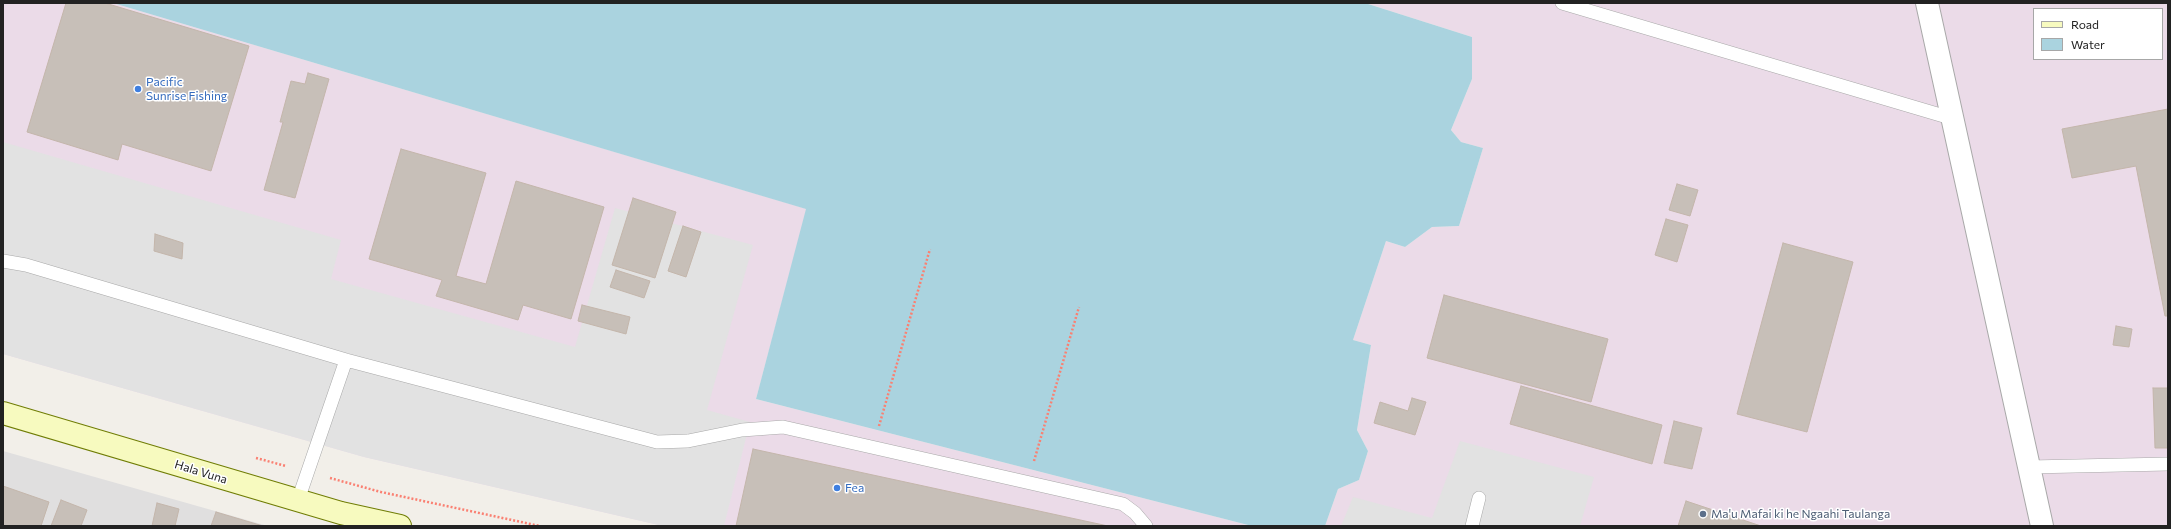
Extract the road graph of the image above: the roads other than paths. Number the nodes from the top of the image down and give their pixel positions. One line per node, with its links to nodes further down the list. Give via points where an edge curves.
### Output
1 (1562, 3): 3 (lane)
2 (1927, 3): 3 (street)
3 (1954, 119): 8 (street)
4 (3, 261): 5 (lane, via 26,265)
5 (346, 360): 10 (lane); 13 (lane, via 657,442 688,441 742,430 783,427 1123,504 1136,513)
6 (3, 413): 10 (main road, Hala Vuna)
7 (2168, 464): 8 (lane)
8 (2030, 467): 15 (street)
9 (1479, 498): 14 (lane)
10 (298, 500): 11 (main road, Hala Vuna)
11 (338, 520): 12 (main road, Hala Vuna)
12 (400, 526)
13 (1146, 526)
14 (1472, 526)
15 (2042, 526)

